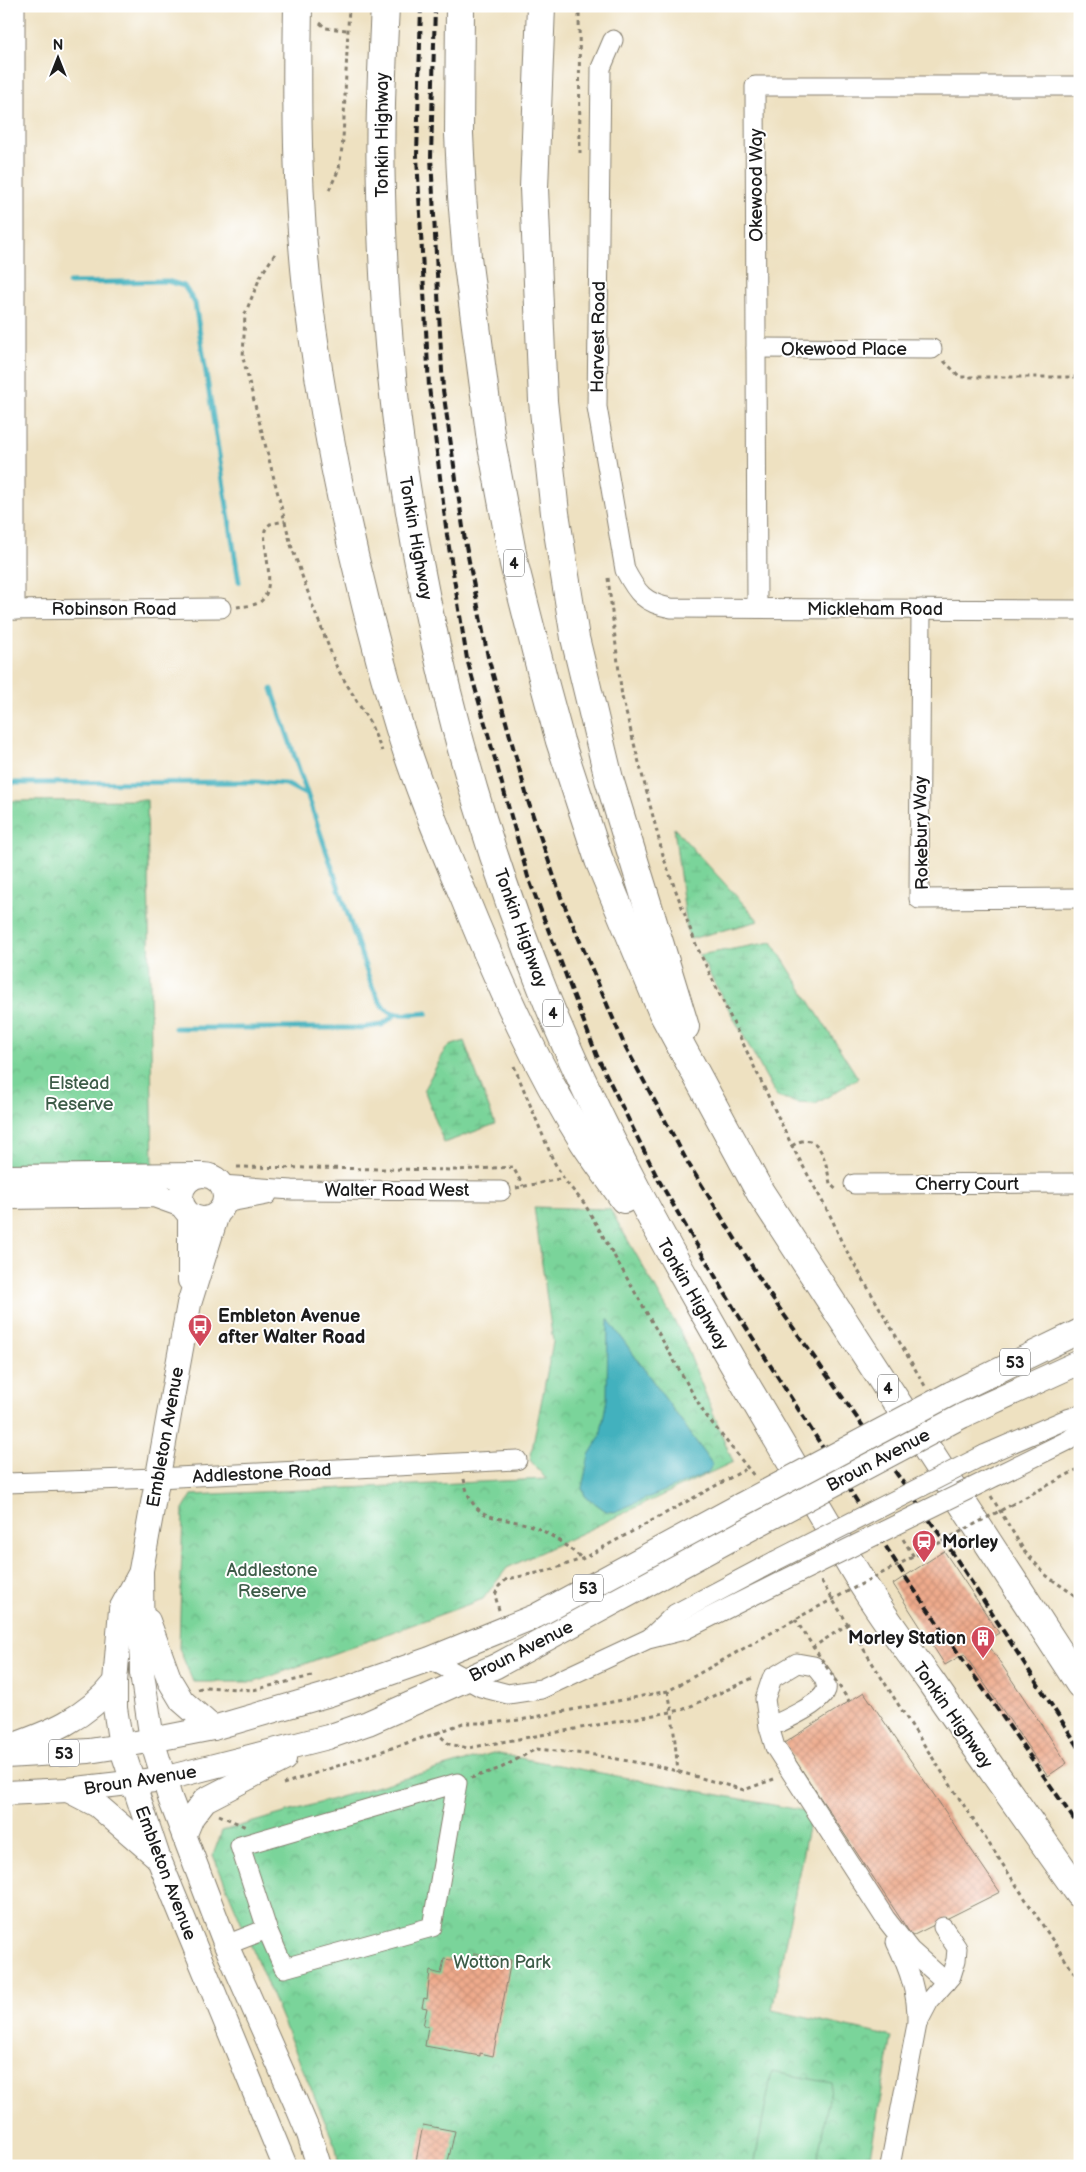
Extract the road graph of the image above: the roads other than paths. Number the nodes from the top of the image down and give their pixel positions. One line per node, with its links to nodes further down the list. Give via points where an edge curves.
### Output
1 (15, 6): 14 (street)
2 (385, 6): 28 (highway, Tonkin Highway / 4, via 380,122 381,195 392,376 419,564 448,696 482,818 546,998 625,1171)
3 (460, 6): 17 (highway, 4, via 459,134 467,257 491,441 514,564 560,741 599,860 662,1012)
4 (541, 6): 17 (highway, via 534,188 544,401 555,513 575,638 609,780)
5 (307, 13): 28 (highway, via 297,117 299,185 312,328 343,508 397,718 490,960 538,1059 584,1141)
6 (613, 40): 11 (street, Harvest Road, via 601,68 598,407 625,570 642,596 654,605)
7 (1080, 86): 8 (street, Okewood Way, via 756,86)
8 (756, 348): 9 (street, Okewood Place); 12 (street, Okewood Way)
9 (932, 349)
10 (221, 608): 14 (street, Robinson Road)
11 (670, 608): 12 (street, Mickleham Road)
12 (758, 608): 13 (street, Mickleham Road)
13 (921, 609): 15 (street, Mickleham Road); 16 (street, Rokebury Way, via 919,899)
14 (10, 610)
15 (1080, 610)
16 (1080, 898)
17 (704, 1088): 41 (highway, 4, via 760,1192)
18 (197, 1175): 19 (main road); 23 (main road, via 214,1178); 25 (main road, via 190,1178 181,1190)
19 (6, 1177)
20 (1080, 1183): 21 (street, Cherry Court)
21 (854, 1184)
22 (501, 1191): 23 (street, Walter Road West)
23 (223, 1192): 25 (main road, via 203,1219); 26 (main road, Embleton Avenue)
24 (6, 1197): 25 (main road, via 154,1195)
25 (186, 1210): 26 (main road, Embleton Avenue)
26 (190, 1304): 33 (main road, Embleton Avenue)
27 (1080, 1331): 38 (main road, Broun Avenue / 53, bridge, via 950,1394 536,1616)
28 (718, 1337): 55 (highway, Tonkin Highway / 4, via 865,1588)
29 (1080, 1362): 39 (main road, Broun Avenue / 53, bridge, via 962,1416)
30 (1080, 1416): 37 (street, bridge, via 1067,1418 984,1455 774,1561 675,1614)
31 (1080, 1431): 37 (street, bridge, via 1069,1440 684,1630)
32 (517, 1460): 33 (street, Addlestone Road)
33 (157, 1478): 34 (street, Addlestone Road); 35 (main road, Embleton Avenue)
34 (6, 1484)
35 (142, 1570): 36 (main road, Embleton Avenue); 40 (main road, Embleton Avenue, via 121,1609)
36 (143, 1608): 43 (main road, via 170,1681 182,1701); 45 (main road, Embleton Avenue, via 142,1673)
37 (648, 1640): 39 (street, via 541,1689 508,1694 480,1687)
38 (430, 1660): 39 (street); 43 (main road, Broun Avenue / 53, via 330,1694)
39 (467, 1679): 44 (main road, Broun Avenue / 53)
40 (115, 1682): 46 (main road, Embleton Avenue); 47 (main road, via 102,1698 67,1724)
41 (1080, 1684)
42 (769, 1727): 56 (street, via 774,1747)
43 (213, 1728): 45 (main road, Broun Avenue / 53)
44 (328, 1737): 49 (main road, Broun Avenue / 53); 53 (main road, via 192,1817)
45 (152, 1740): 46 (main road, Broun Avenue / 53); 49 (main road, Embleton Avenue)
46 (121, 1746): 48 (main road, Broun Avenue / 53); 50 (main road, Embleton Avenue)
47 (6, 1748)
48 (6, 1756)
49 (163, 1779): 50 (main road, Broun Avenue / 53); 53 (main road, Embleton Avenue)
50 (133, 1784): 51 (main road, Broun Avenue / 53); 54 (main road, Embleton Avenue)
51 (68, 1790): 52 (main road, Broun Avenue / 53); 54 (main road, via 97,1805)
52 (6, 1793)
53 (184, 1836): 59 (main road, Embleton Avenue)
54 (158, 1858): 63 (main road, Embleton Avenue)
55 (1080, 1894)
56 (885, 1918): 60 (street, via 910,1950); 61 (street, via 913,1979)
57 (944, 1927): 60 (street, via 957,1948 951,1976)
58 (267, 1929): 58 (street, via 240,1846 457,1784 432,1927 284,1968); 59 (street)
59 (226, 1946): 62 (main road, Embleton Avenue)
60 (946, 1982): 61 (street, via 929,2001)
61 (918, 2024): 66 (street)
62 (295, 2101): 63 (main road); 65 (main road, Embleton Avenue)
63 (264, 2113): 64 (main road, Embleton Avenue)
64 (285, 2166)
65 (319, 2166)
66 (890, 2166)

